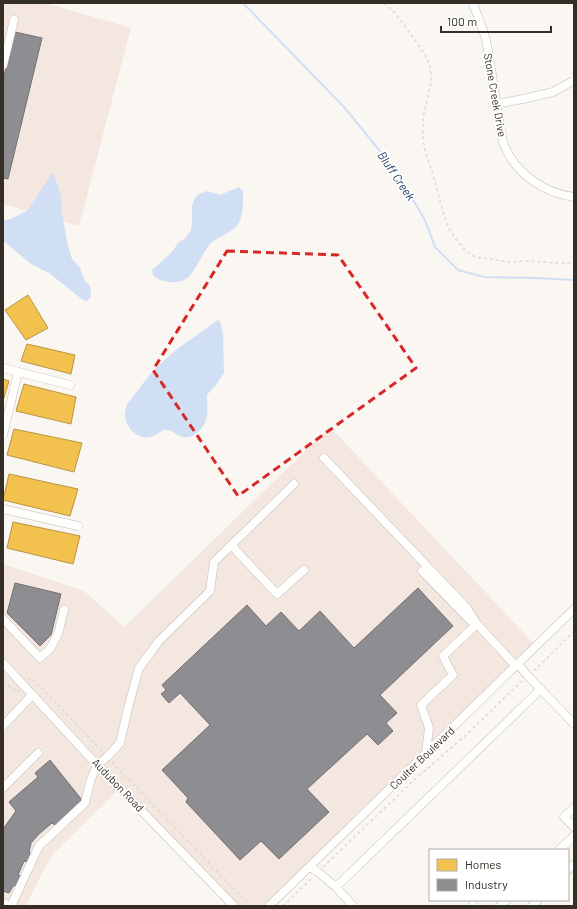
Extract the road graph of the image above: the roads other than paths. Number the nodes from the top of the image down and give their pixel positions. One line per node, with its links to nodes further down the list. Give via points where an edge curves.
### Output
1 (473, 3): 5 (street, Stone Creek Drive, via 486,39)
2 (14, 20): 3 (street)
3 (3, 65)
4 (571, 82): 5 (street, via 553,92)
5 (496, 104): 6 (street, Stone Creek Drive, via 504,144 514,162 528,178 546,189 563,196)
6 (574, 197)
7 (3, 368): 8 (street)
8 (18, 372): 9 (street); 10 (street)
9 (70, 385)
10 (3, 436)
11 (324, 458): 21 (street, via 467,608)
12 (294, 484): 15 (street)
13 (3, 509): 14 (street)
14 (78, 526)
15 (231, 545): 16 (street, via 277,594); 30 (street, via 214,562 210,591 159,641 139,668 120,743)
16 (304, 570)
17 (422, 571): 21 (street)
18 (574, 609): 23 (street, Coulter Boulevard)
19 (64, 610): 20 (street, via 58,634 50,649 40,658)
20 (3, 619)
21 (476, 624): 23 (street); 29 (street, via 443,656 453,675 421,705 429,728)
22 (3, 663): 25 (street, Audubon Road)
23 (516, 666): 24 (street); 29 (street, Coulter Boulevard)
24 (541, 689): 26 (street); 37 (street)
25 (32, 695): 27 (street); 30 (street, Audubon Road)
26 (574, 724)
27 (3, 726)
28 (38, 753): 31 (street)
29 (426, 753): 36 (street, Coulter Boulevard)
30 (97, 765): 39 (street, via 85,803 39,846); 40 (street, Audubon Road)
31 (3, 788)
32 (574, 808): 33 (street, via 564,817)
33 (574, 827)
34 (574, 836): 35 (street)
35 (560, 849)
36 (310, 867): 37 (street); 41 (street, Coulter Boulevard)
37 (336, 887): 42 (street)
38 (3, 903): 39 (street)
39 (11, 906)
40 (234, 906)
41 (269, 906)
42 (353, 906)

